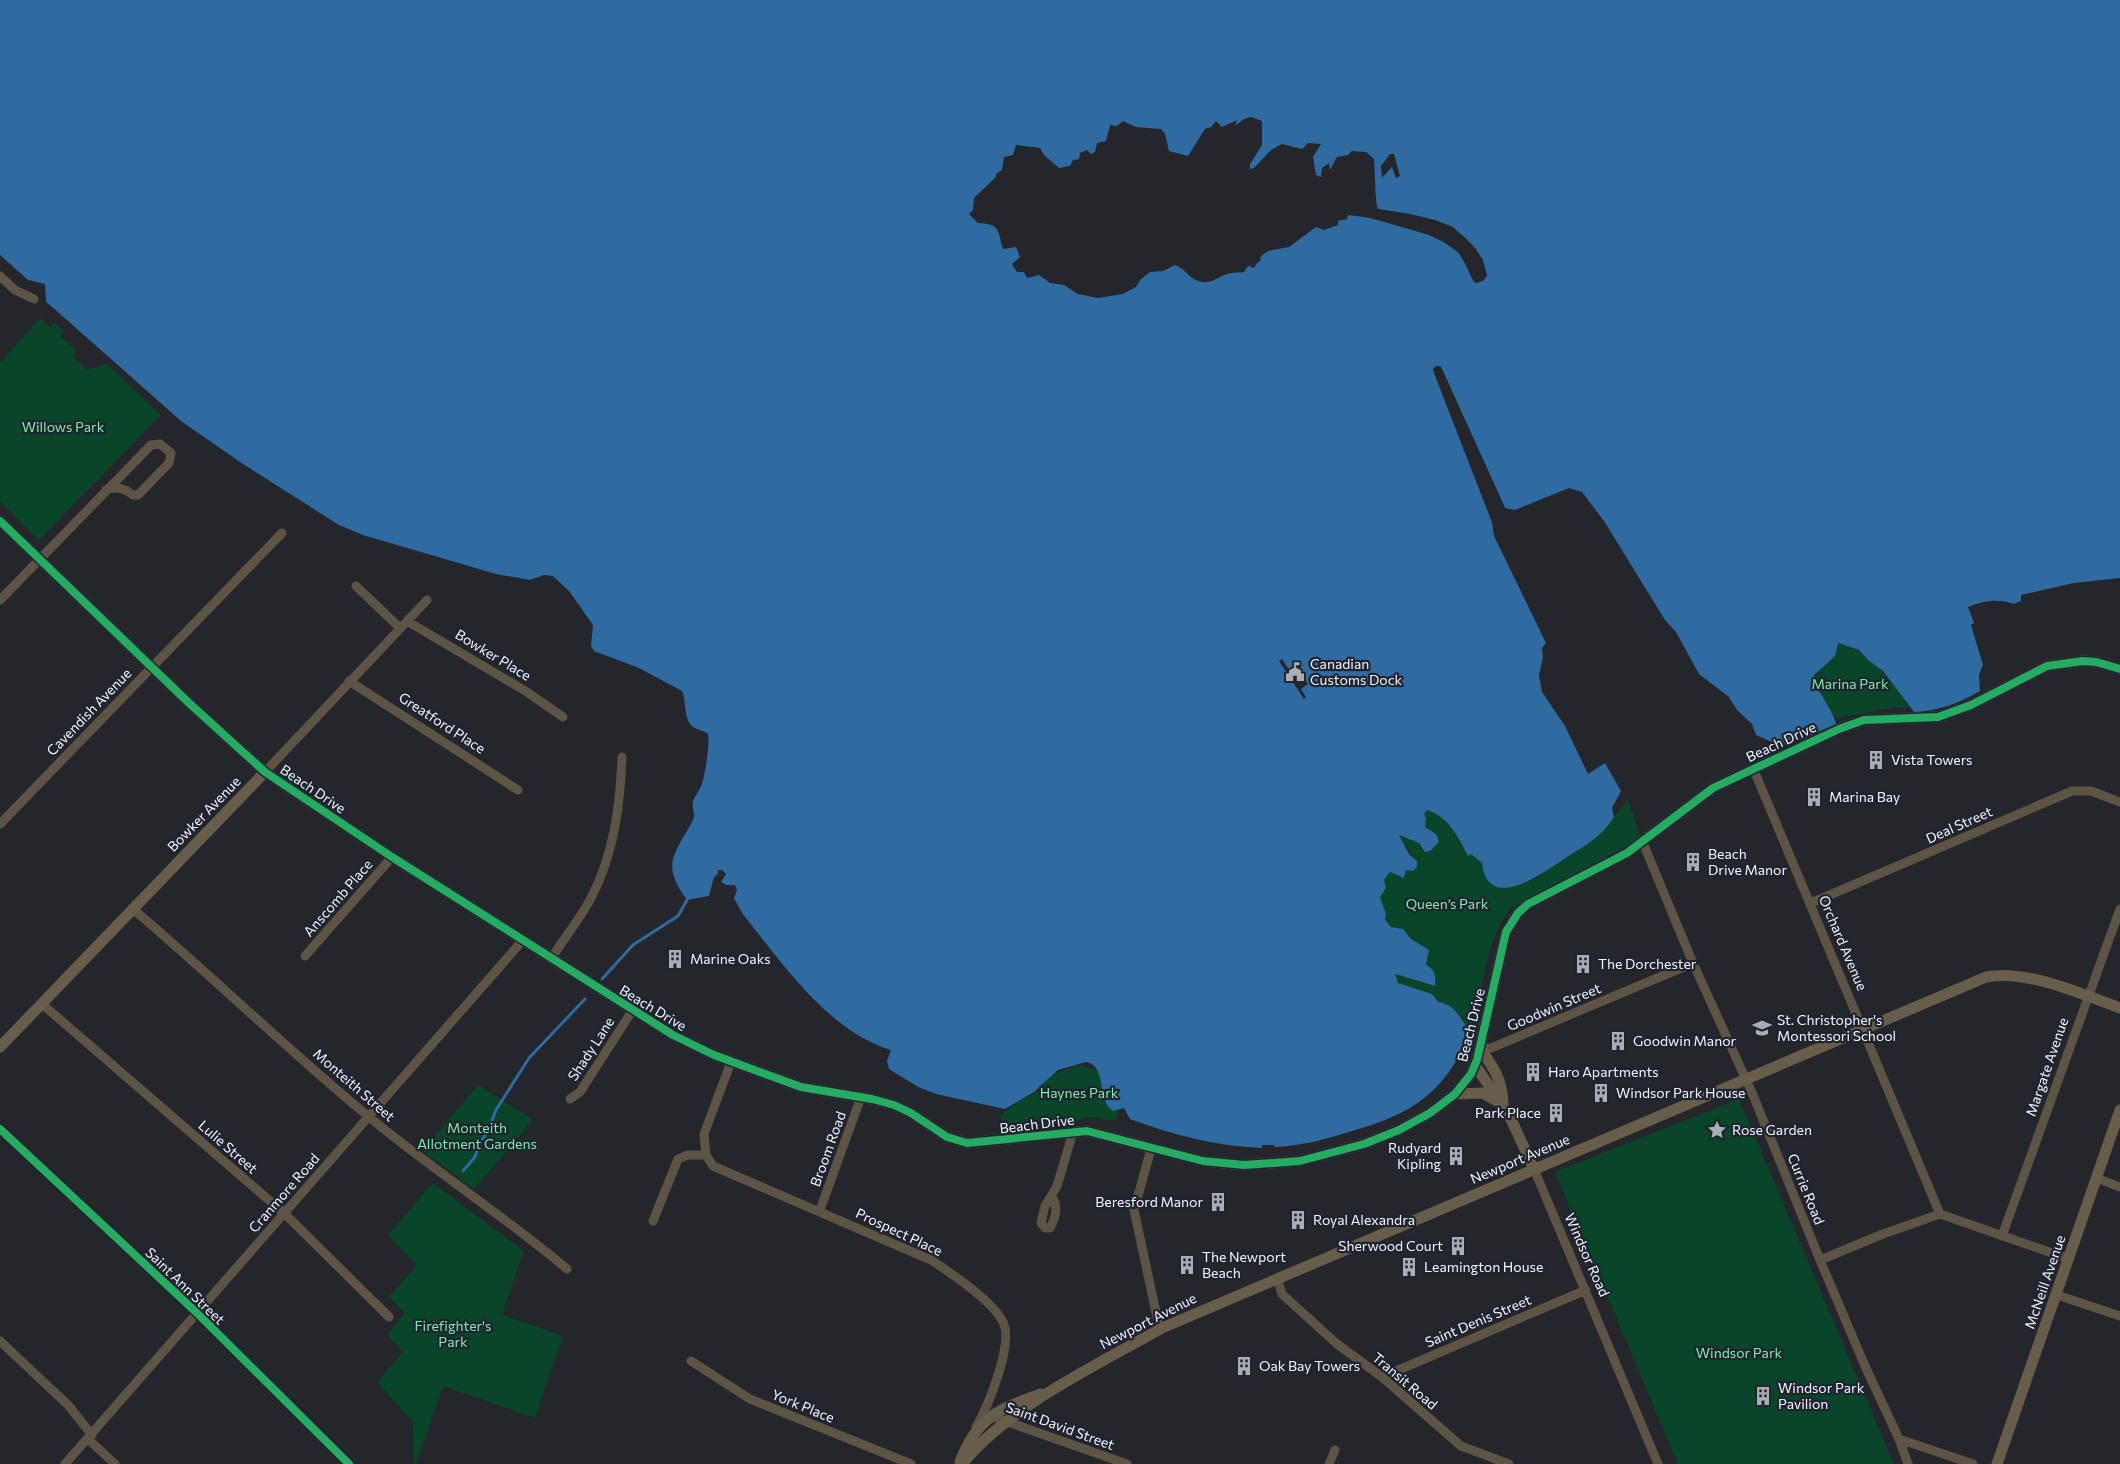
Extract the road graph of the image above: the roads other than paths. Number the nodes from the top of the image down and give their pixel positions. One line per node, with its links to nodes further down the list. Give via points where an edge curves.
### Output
1 (0, 276): 2 (street, via 15,290)
2 (34, 300)
3 (106, 490): 3 (street, via 122,488 138,495 169,463 171,453 162,444 153,444); 6 (street)
4 (0, 521): 6 (main road, Beach Drive)
5 (282, 533): 11 (street, Cavendish Avenue)
6 (39, 559): 8 (street); 11 (main road, Beach Drive)
7 (356, 586): 10 (street, Bowker Place)
8 (0, 600)
9 (427, 600): 10 (street, Bowker Avenue)
10 (403, 624): 13 (street, Bowker Avenue); 14 (street, Bowker Place, via 526,692)
11 (151, 667): 17 (main road, Beach Drive); 20 (street, Cavendish Avenue)
12 (2120, 669): 16 (main road, Beach Drive, via 2083,661 2047,666 1938,718 1864,720)
13 (349, 681): 17 (street, Bowker Avenue); 18 (street, Greatford Place)
14 (563, 717)
15 (622, 757): 28 (street, via 621,794 606,865 590,900)
16 (1753, 768): 21 (main road, Beach Drive, via 1713,788); 23 (street, Orchard Avenue)
17 (265, 772): 22 (main road, Beach Drive); 24 (main road, Bowker Avenue)
18 (518, 790)
19 (2120, 802): 23 (street, Deal Street, via 2091,791 2072,791)
20 (0, 824)
21 (1643, 842): 29 (street, Currie Road); 36 (main road, Beach Drive, via 1538,898 1518,913 1506,932)
22 (392, 857): 26 (main road, Beach Drive); 27 (street, Anscomb Place)
23 (1811, 903): 34 (street, Orchard Avenue)
24 (133, 909): 31 (main road, Bowker Avenue); 45 (street, Monteith Street)
25 (2120, 909): 30 (street, Margate Avenue)
26 (523, 940): 28 (main road, Beach Drive); 45 (street, Cranmore Road)
27 (305, 956)
28 (552, 959): 33 (main road, Beach Drive)
29 (1693, 963): 36 (street, Goodwin Street, via 1490,1048); 39 (street, Currie Road)
30 (2088, 997): 32 (main road, Newport Avenue); 34 (main road, Newport Avenue, via 2022,975 2002,974 1986,977); 58 (street, Margate Avenue)
31 (42, 1004): 35 (main road, Bowker Avenue); 55 (street, Lulie Street)
32 (2120, 1008)
33 (632, 1012): 37 (main road, Beach Drive, via 673,1036); 42 (street, Shady Lane, via 580,1092)
34 (1864, 1029): 39 (main road, Newport Avenue); 56 (street, Orchard Avenue)
35 (0, 1047)
36 (1480, 1049): 38 (main road, Beach Drive); 43 (main road, via 1503,1089)
37 (731, 1062): 41 (main road, Beach Drive, via 801,1087); 49 (street, via 704,1134)
38 (1475, 1065): 40 (main road, Beach Drive); 43 (main road, Windsor Road)
39 (1746, 1080): 50 (main road, Newport Avenue); 60 (street, Currie Road)
40 (1455, 1094): 43 (main road, via 1482,1093); 48 (main road, Beach Drive, via 1399,1130 1364,1144 1300,1161 1262,1165 1223,1163)
41 (861, 1097): 47 (main road, Beach Drive, via 906,1110 947,1138 967,1143); 54 (street, Broom Road)
42 (570, 1099)
43 (1502, 1106): 50 (main road, Windsor Road)
44 (2120, 1110): 51 (main road, McNeill Avenue)
45 (368, 1116): 55 (street, Cranmore Road); 61 (street, Monteith Street)
46 (0, 1129): 65 (street, Saint Ann Street)
47 (1072, 1132): 48 (main road, Beach Drive, via 1098,1133); 53 (street)
48 (1151, 1149): 68 (street, via 1134,1210)
49 (706, 1155): 54 (street, Prospect Place, via 722,1172); 57 (street, via 678,1159)
50 (1534, 1169): 62 (main road, Newport Avenue); 63 (street, Windsor Road)
51 (2096, 1178): 52 (street); 59 (main road, McNeill Avenue)
52 (2120, 1187)
53 (1052, 1197)
54 (820, 1210): 73 (street, Prospect Place, via 931,1260 961,1280 1003,1321 1004,1353)
55 (285, 1214): 65 (street, Cranmore Road); 67 (street, Lulie Street)
56 (1940, 1214): 58 (street); 60 (street)
57 (653, 1220)
58 (2002, 1236): 59 (street)
59 (2069, 1259): 64 (main road, McNeill Avenue)
60 (1820, 1260): 76 (street, Currie Road)
61 (567, 1269)
62 (1277, 1278): 68 (main road, Newport Avenue); 71 (street, Transit Road, via 1282,1294 1337,1344)
63 (1586, 1290): 71 (street, Saint Denis Street); 86 (street, Windsor Road)
64 (2057, 1295): 66 (street); 89 (main road, McNeill Avenue)
65 (196, 1312): 75 (street, Cranmore Road); 80 (street, Saint Ann Street)
66 (2120, 1316)
67 (390, 1318)
68 (1162, 1328): 72 (main road, Newport Avenue)
69 (0, 1341): 75 (street, via 68,1404)
70 (691, 1361): 81 (street, York Place, via 757,1403)
71 (1382, 1377): 85 (street, Transit Road, via 1461,1446)
72 (1057, 1388): 73 (main road); 74 (main road, Newport Avenue)
73 (988, 1415): 74 (street, Saint David Street); 82 (main road, via 965,1447)
74 (1008, 1422): 82 (main road, Newport Avenue); 83 (street, Saint David Street)
75 (90, 1437): 78 (street, Cranmore Road); 79 (street)
76 (1900, 1439): 87 (street, Currie Road); 88 (street)
77 (1336, 1450): 84 (street)
78 (65, 1464)
79 (115, 1464)
80 (349, 1464)
81 (911, 1464)
82 (960, 1464)
83 (1127, 1464)
84 (1328, 1464)
85 (1509, 1464)
86 (1658, 1464)
87 (1908, 1464)
88 (1973, 1464)
89 (1996, 1464)

